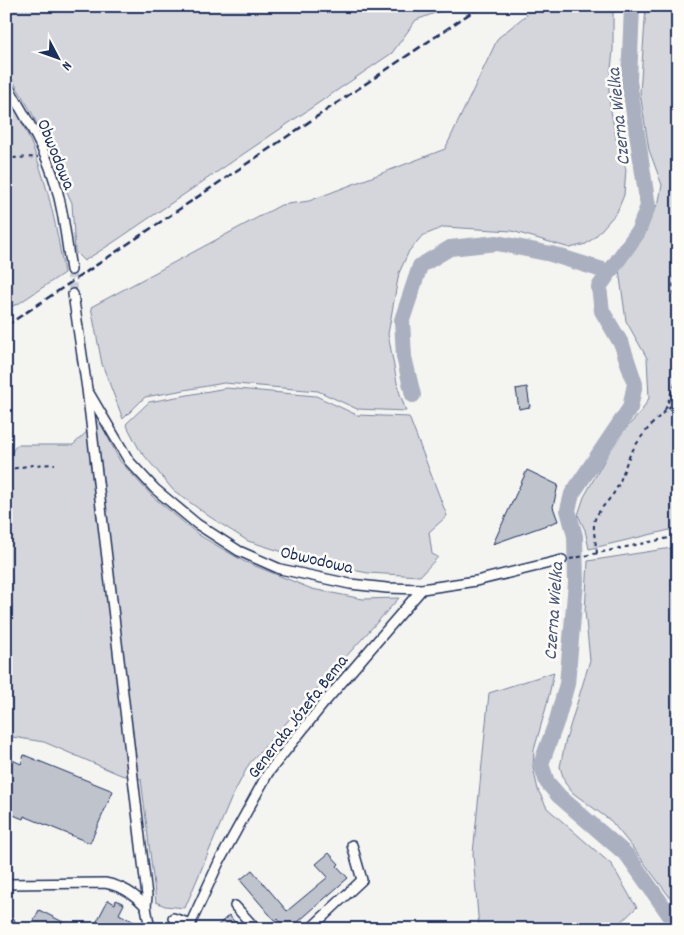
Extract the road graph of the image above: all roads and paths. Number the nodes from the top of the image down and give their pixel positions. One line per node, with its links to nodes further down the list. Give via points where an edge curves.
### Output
1 (6, 83): 2 (street, Obwodowa)
2 (44, 155): 3 (path, via 12,158); 5 (street, Obwodowa, via 58,195)
3 (6, 162)
4 (678, 268): 7 (path, via 672,283)
5 (71, 270)
6 (73, 294): 9 (street, Obwodowa)
7 (678, 314)
8 (678, 376): 11 (path)
9 (87, 389): 17 (street, Obwodowa, via 129,461 155,489 197,524 239,551 287,571 350,584); 21 (street)
10 (678, 400): 11 (path)
11 (664, 412): 15 (path, via 637,443 618,486 595,520)
12 (55, 464): 13 (path)
13 (6, 470)
14 (678, 536): 15 (path)
15 (597, 554): 16 (path)
16 (562, 560): 17 (street, Obwodowa, via 476,581)
17 (422, 589): 23 (street, Generała Józefa Bema, via 268,773 219,862)
18 (352, 845): 26 (street, via 362,880)
19 (6, 884): 21 (street, via 114,884 128,890)
20 (235, 906): 25 (street)
21 (146, 907): 24 (street)
22 (173, 918): 23 (street)
23 (190, 926)
24 (150, 929)
25 (256, 929)
26 (310, 929)

